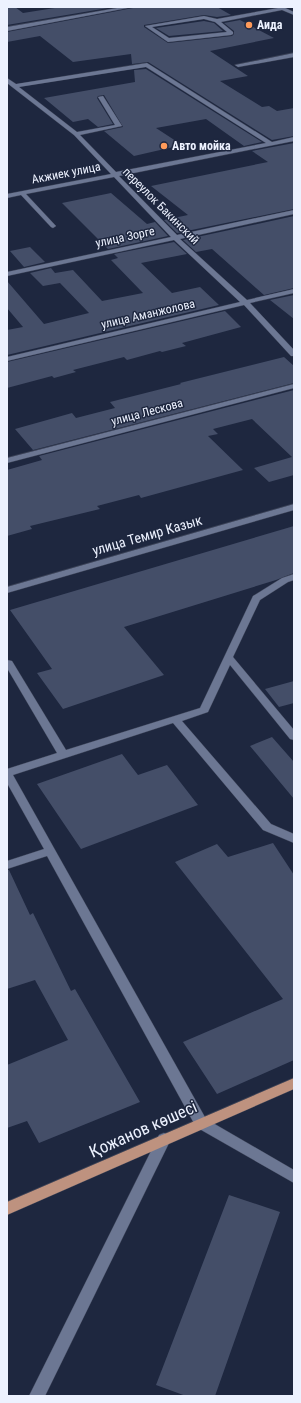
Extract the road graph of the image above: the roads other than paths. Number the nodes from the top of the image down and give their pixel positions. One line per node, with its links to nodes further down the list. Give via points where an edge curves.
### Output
1 (92, 7): 4 (street)
2 (131, 7): 4 (street)
3 (280, 8): 5 (street); 6 (street)
4 (100, 12): 7 (street)
5 (294, 14)
6 (217, 21): 6 (street, via 204,16 148,26 168,40 231,33)
7 (7, 29)
8 (294, 55): 9 (street)
9 (238, 65)
10 (7, 80): 11 (street, переулок Бакинский)
11 (15, 86): 13 (street, переулок Бакинский); 15 (street, via 147,65)
12 (101, 97): 13 (street, via 119,126)
13 (76, 134): 16 (street, переулок Бакинский)
14 (294, 139): 15 (street, Акжиек улица)
15 (270, 143): 16 (street, Акжиек улица)
16 (115, 175): 17 (street, Акжиек улица); 21 (street, переулок Бакинский)
17 (22, 193): 18 (street, Акжиек улица); 20 (street)
18 (7, 196)
19 (294, 212): 21 (street, улица Зорге)
20 (53, 226)
21 (176, 238): 22 (street, улица Зорге); 24 (street, переулок Бакинский)
22 (7, 274)
23 (294, 291): 24 (street, улица Аманжолова)
24 (245, 302): 25 (street, переулок Бакинский); 26 (street, улица Аманжолова)
25 (294, 354)
26 (7, 359)
27 (294, 386): 28 (street, улица Лескова)
28 (7, 461)
29 (294, 507): 31 (street, улица Темир Казык)
30 (294, 578): 32 (street, via 285,580 256,598)
31 (7, 590)
32 (228, 657): 34 (street, via 204,710); 35 (street)
33 (9, 663): 36 (street)
34 (175, 719): 36 (street); 38 (street, via 267,826)
35 (294, 738)
36 (64, 756): 37 (street)
37 (7, 773): 39 (street)
38 (294, 839)
39 (50, 851): 40 (street); 42 (street)
40 (7, 865)
41 (294, 1084): 42 (main road, Қожанов көшесі)
42 (201, 1123): 43 (main road, Қожанов көшесі); 44 (street)
43 (164, 1139): 45 (main road, Қожанов көшесі); 46 (street)
44 (294, 1177)
45 (7, 1209)
46 (37, 1396)

